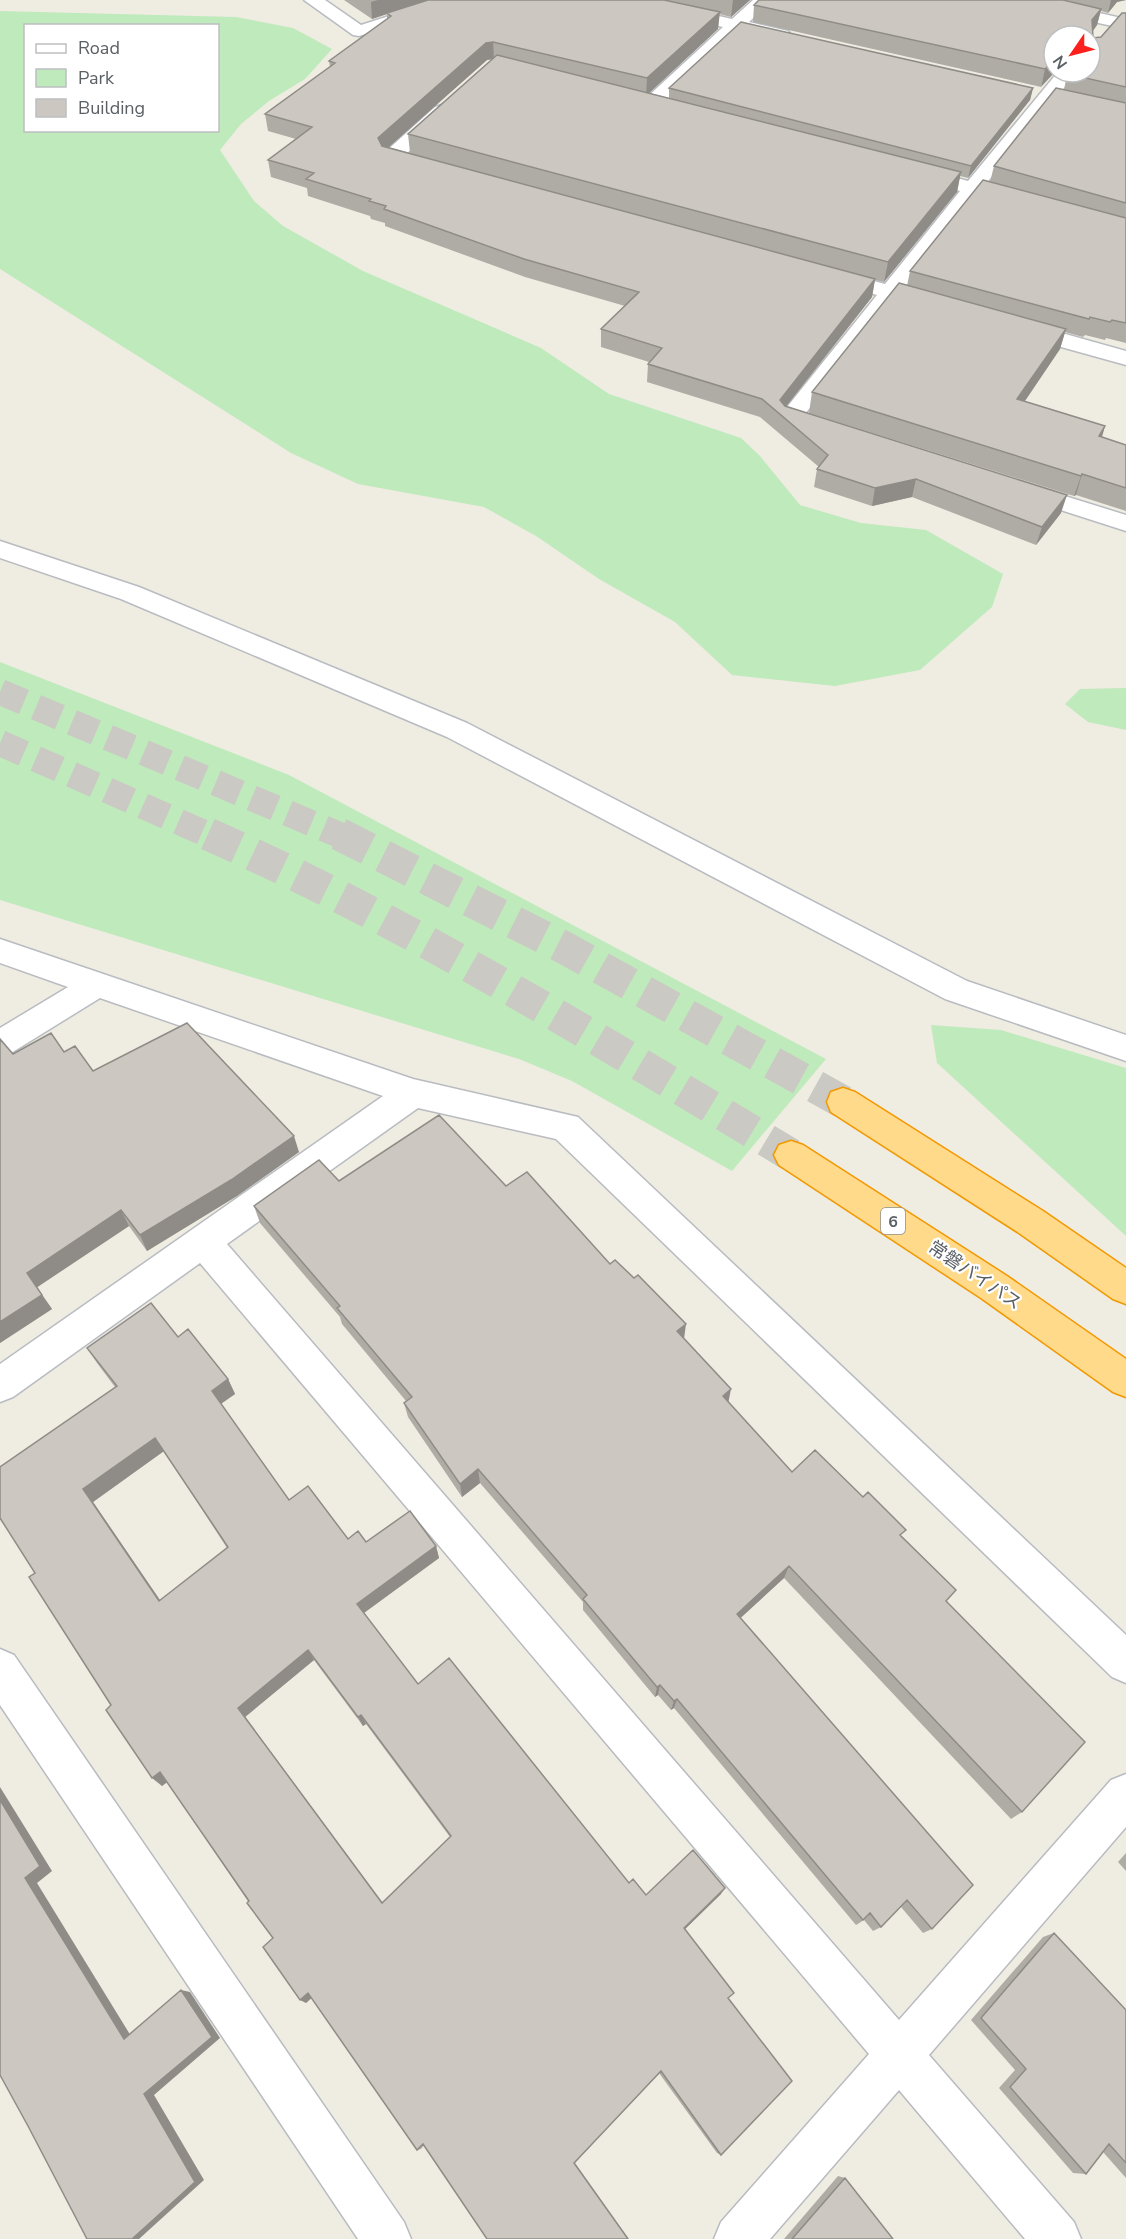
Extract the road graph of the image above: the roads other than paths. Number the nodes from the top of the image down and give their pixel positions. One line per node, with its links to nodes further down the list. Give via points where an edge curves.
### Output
1 (313, 0): 2 (street, via 358,31)
2 (457, 0)
3 (622, 0): 8 (street)
4 (764, 0): 8 (street)
5 (1018, 0): 7 (street)
6 (1126, 6): 7 (street)
7 (1120, 23): 9 (street)
8 (736, 25): 10 (street); 17 (street)
9 (1102, 35)
10 (805, 40)
11 (1057, 84): 13 (street)
12 (1024, 89): 13 (street)
13 (1047, 94): 16 (street); 21 (street)
14 (459, 97): 20 (street, via 391,157)
15 (629, 99): 17 (street)
16 (1070, 100)
17 (651, 104): 18 (street)
18 (674, 110)
19 (894, 167): 21 (street)
20 (447, 172)
21 (975, 188): 22 (street); 24 (street)
22 (1040, 206)
23 (810, 270): 24 (street)
24 (889, 292): 25 (street); 28 (street, via 791,417)
25 (957, 311)
26 (1002, 323): 27 (street)
27 (1126, 358)
28 (847, 435)
29 (1003, 484): 30 (street)
30 (1126, 523)
31 (0, 549): 35 (street, via 130,593 457,730 956,990)
32 (0, 951): 33 (street)
33 (99, 983): 34 (street); 36 (street)
34 (0, 1044)
35 (1126, 1048)
36 (412, 1093): 40 (street); 47 (street, via 566,1127)
37 (843, 1102): 39 (highway)
38 (791, 1155): 42 (highway, 常磐バイパス / 6)
39 (1031, 1222): 41 (highway); 43 (highway)
40 (202, 1240): 45 (street); 50 (street)
41 (1126, 1279)
42 (994, 1287): 44 (highway, 常磐バイパス / 6); 46 (highway)
43 (1126, 1288)
44 (1126, 1380)
45 (0, 1385)
46 (1126, 1396)
47 (1126, 1663)
48 (0, 1669): 51 (street)
49 (1126, 1795): 50 (street)
50 (898, 2055): 52 (street); 53 (street)
51 (387, 2239)
52 (738, 2239)
53 (1058, 2239)

